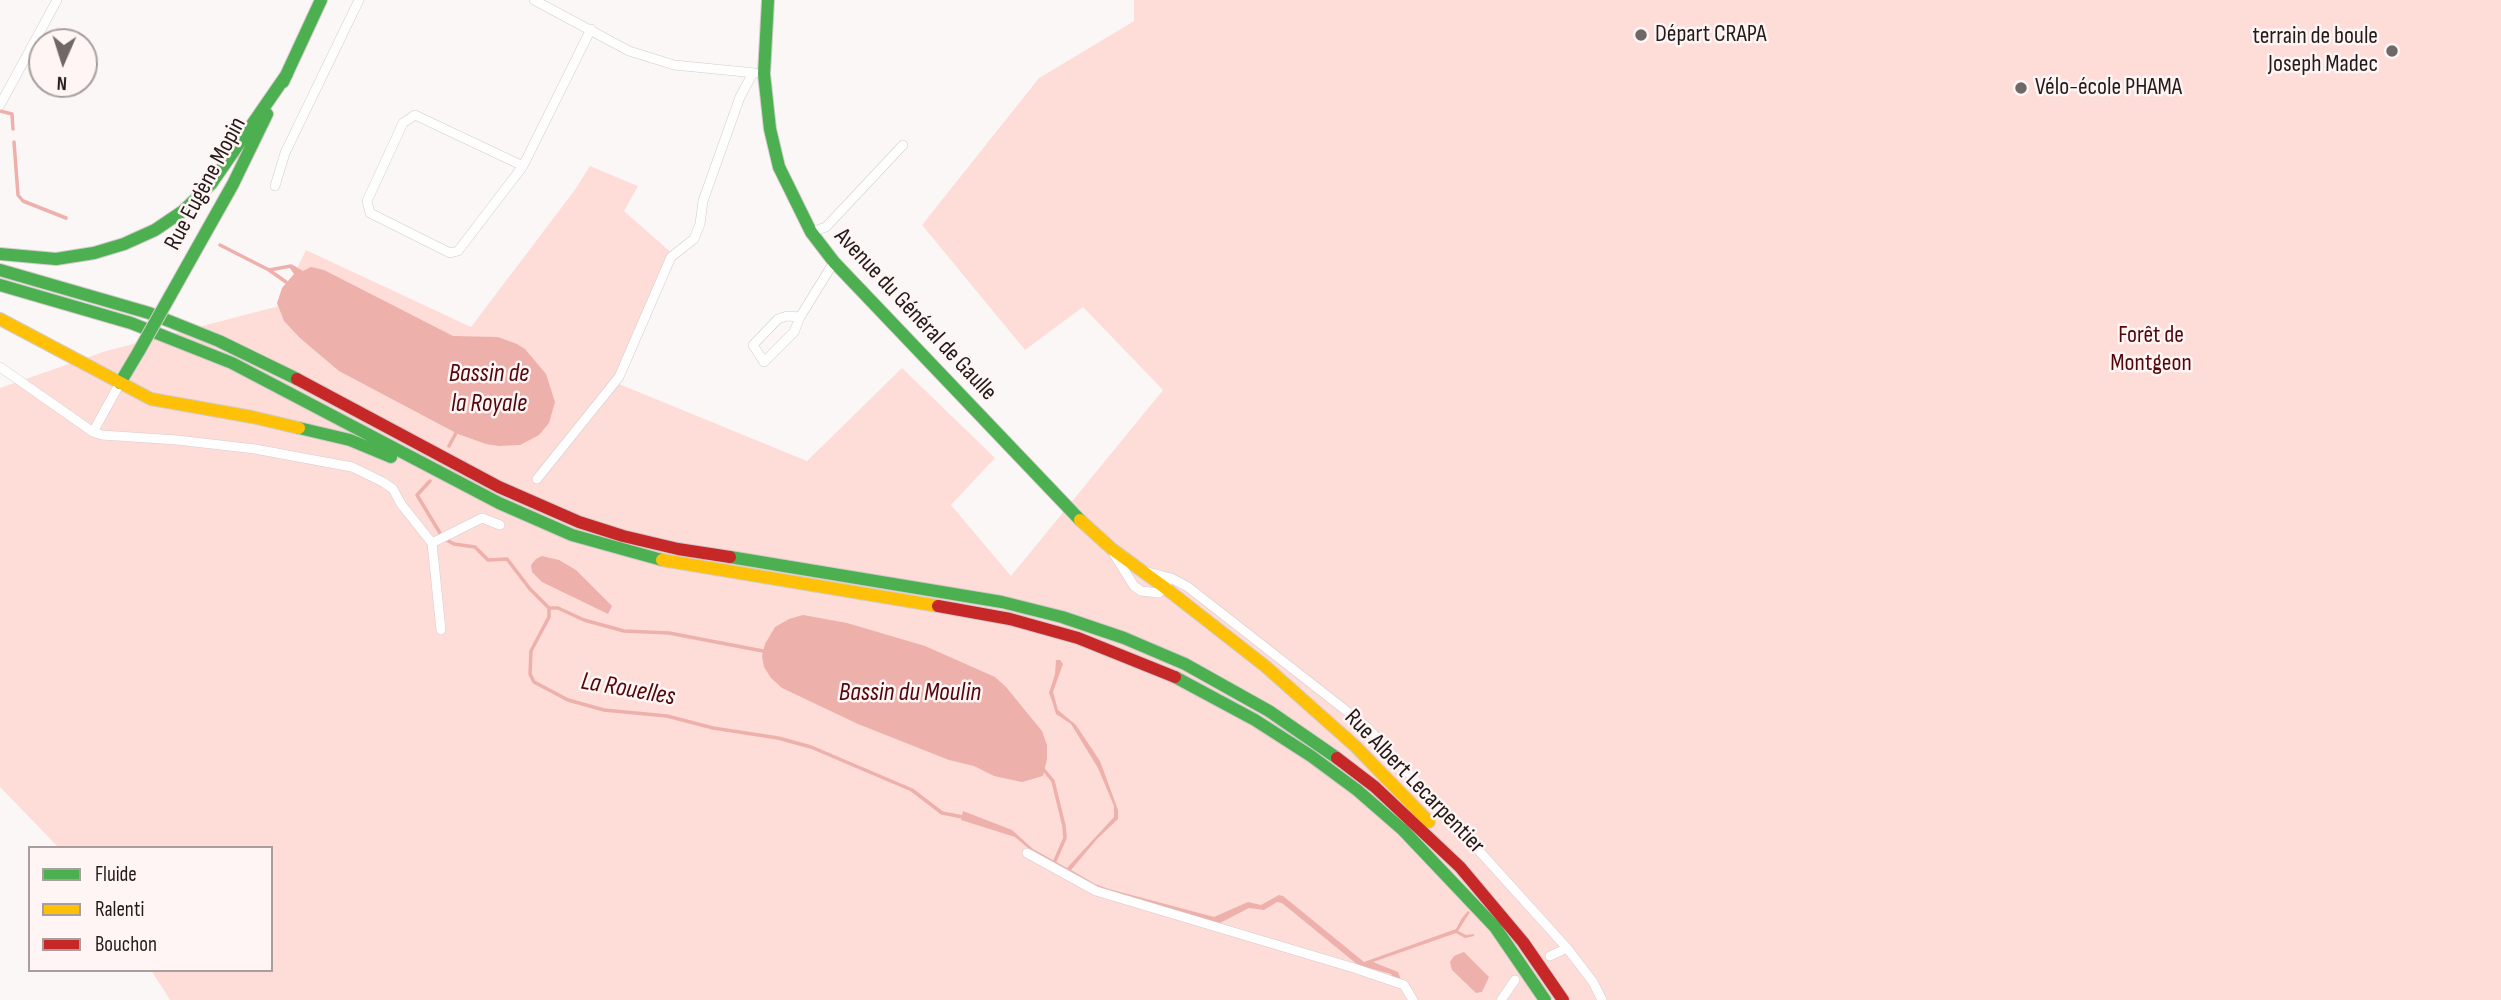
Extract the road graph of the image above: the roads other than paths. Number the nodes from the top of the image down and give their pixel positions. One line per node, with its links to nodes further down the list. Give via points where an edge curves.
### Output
1 (57, 0): 9 (street)
2 (321, 0): 8 (main road, Rue Eugène Mopin)
3 (359, 0): 12 (street, via 285,153)
4 (534, 0): 6 (street)
5 (768, 0): 7 (main road, Avenue du Général de Gaulle)
6 (591, 29): 7 (street, via 629,51 674,65); 11 (street)
7 (759, 73): 13 (main road, Avenue du Général de Gaulle, via 779,167); 23 (street, via 740,97 694,239 671,257 619,377)
8 (286, 74): 14 (main road, via 211,184 155,230 94,253 56,259); 21 (main road, Rue Eugène Mopin, bridge, via 233,184)
9 (1, 103)
10 (904, 145): 13 (street, via 826,227)
11 (523, 166): 11 (street, via 458,251 450,253 370,213 367,201 403,123 415,115)
12 (275, 186)
13 (811, 232): 15 (main road, Avenue du Général de Gaulle)
14 (0, 254)
15 (834, 262): 18 (street); 27 (main road, Avenue du Général de Gaulle)
16 (0, 270): 31 (main road, via 149,313 219,341 499,487 579,522 678,549 1002,602 1124,638 1185,664 1269,711 1374,787 1460,867)
17 (0, 285): 24 (main road, via 118,319 232,363)
18 (800, 317): 18 (street, via 778,319 753,345 764,362 794,332)
19 (0, 319): 21 (main road)
20 (0, 367): 22 (street)
21 (120, 383): 22 (street); 24 (main road, via 151,399 350,440)
22 (93, 432): 26 (street, via 255,449 352,467 393,489)
23 (537, 479)
24 (477, 492): 37 (main road, via 533,520 618,550 677,564 1010,619 1078,638 1192,685 1311,756 1403,830 1495,927)
25 (500, 525): 26 (street, via 482,518)
26 (432, 543): 29 (street)
27 (1112, 549): 28 (main road, Avenue du Général de Gaulle); 28 (street, via 1141,591 1159,593)
28 (1167, 583): 31 (main road, Avenue du Général de Gaulle, via 1355,746 1459,854); 32 (street, Rue Albert Lecarpentier, via 1188,587 1367,727)
29 (441, 631)
30 (1027, 853): 35 (street, via 1096,891 1404,985)
31 (1523, 942): 38 (main road)
32 (1567, 948): 33 (street); 39 (street, Rue Albert Lecarpentier)
33 (1550, 956)
34 (1515, 980): 36 (street)
35 (1413, 1000)
36 (1501, 1000)
37 (1545, 1000)
38 (1563, 1000)
39 (1602, 1000)

